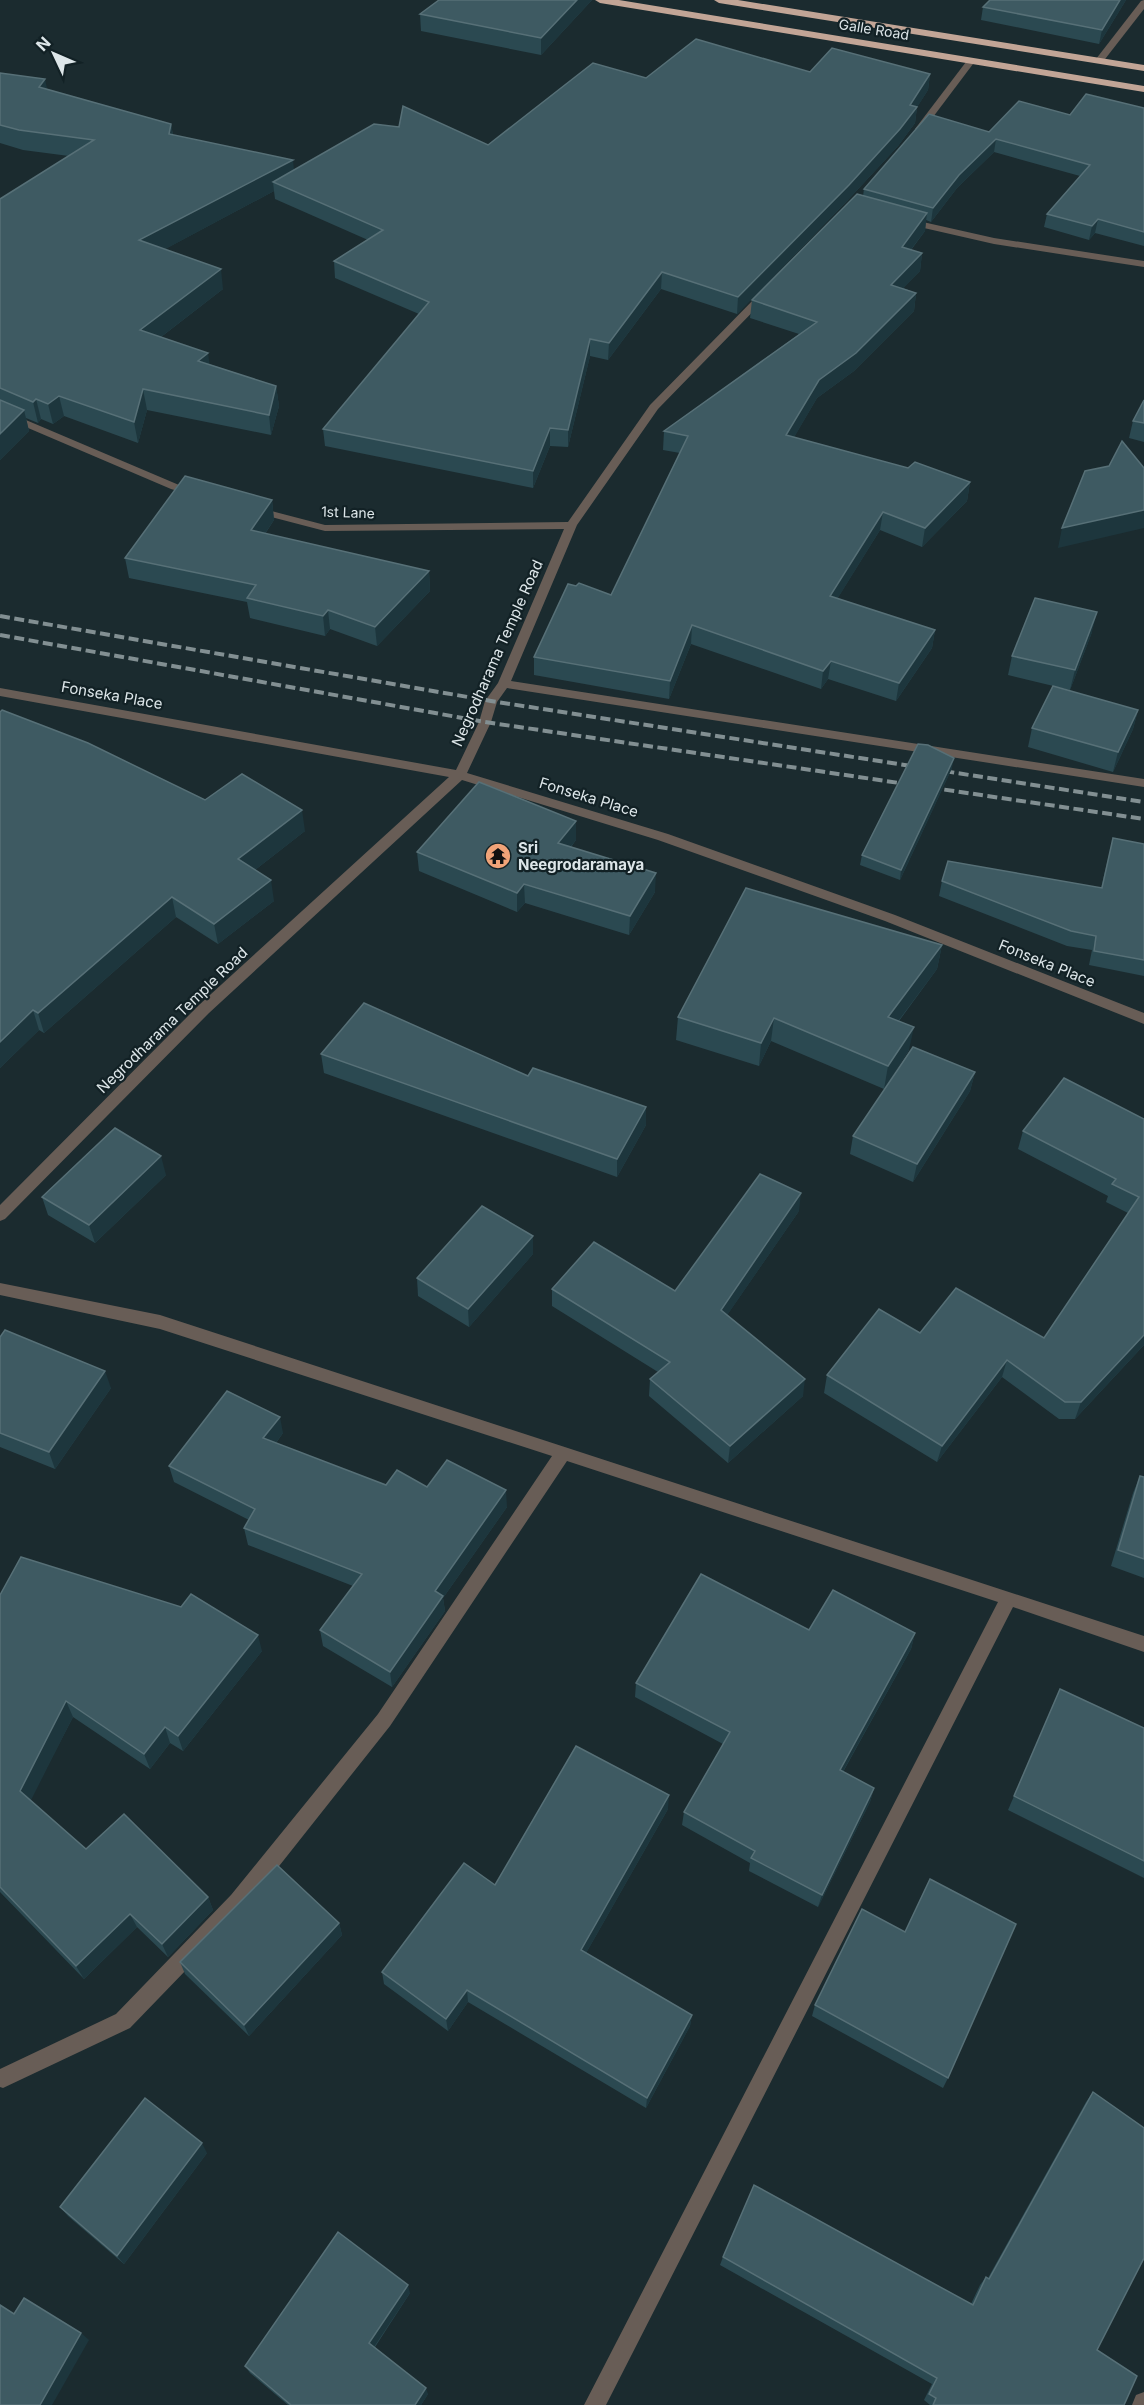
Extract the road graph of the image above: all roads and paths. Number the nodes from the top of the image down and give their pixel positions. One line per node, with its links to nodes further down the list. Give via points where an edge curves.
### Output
1 (600, 0): 4 (highway, Galle Road)
2 (720, 0): 5 (highway, Galle Road)
3 (1144, 3): 5 (street)
4 (972, 60): 7 (highway, Galle Road); 8 (street)
5 (1099, 61): 6 (highway, Galle Road)
6 (1144, 68)
7 (1144, 89)
8 (910, 141)
9 (894, 217): 10 (street, via 1023,248)
10 (1144, 264)
11 (770, 290): 15 (street, Negrodharama Temple Road, via 654,407)
12 (0, 412): 13 (street, via 175,487)
13 (210, 497)
14 (244, 506): 15 (street, 1st Lane, via 325,528)
15 (571, 525): 16 (street, Negrodharama Temple Road)
16 (504, 684): 18 (street, Negrodharama Temple Road, via 491,701); 19 (street)
17 (0, 692): 18 (street, Fonseka Place)
18 (460, 775): 20 (street, Fonseka Place, via 663,837 890,918); 21 (street, Negrodharama Temple Road, via 204,1009)
19 (1144, 783)
20 (1144, 1019)
21 (0, 1215)
22 (0, 1289): 23 (street, via 160,1322)
23 (562, 1453): 24 (street); 26 (street, via 384,1720 238,1902 123,2021)
24 (1009, 1598): 25 (street); 27 (street)
25 (1144, 1644)
26 (3, 2078)
27 (594, 2405)

